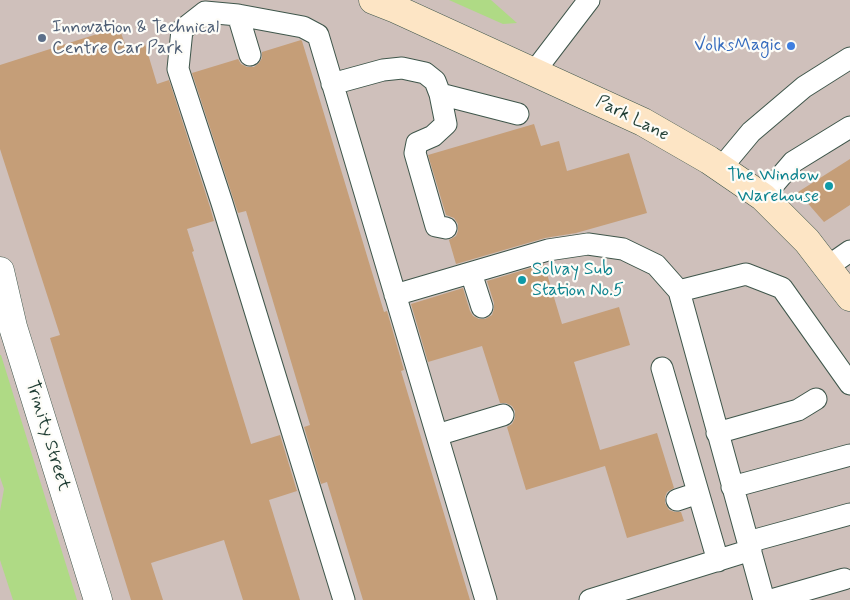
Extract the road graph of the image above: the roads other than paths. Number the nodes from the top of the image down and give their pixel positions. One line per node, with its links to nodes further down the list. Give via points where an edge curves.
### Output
1 (589, 0): 6 (lane)
2 (389, 3): 6 (main road, Park Lane)
3 (238, 15): 4 (lane); 7 (lane, via 303,27 318,35); 37 (lane, via 205,12 182,30 178,69)
4 (250, 55)
5 (850, 58): 11 (lane, via 804,87 751,132)
6 (534, 72): 11 (main road, Park Lane, via 643,122)
7 (332, 84): 8 (lane, via 402,68 426,73 435,81); 19 (lane)
8 (440, 94): 9 (lane); 13 (lane, via 446,124 433,136 418,143 415,153 436,226)
9 (518, 114)
10 (850, 127): 12 (lane, via 793,162)
11 (721, 168): 12 (main road, Park Lane)
12 (763, 197): 15 (main road, Park Lane, via 807,241)
13 (446, 228)
14 (850, 251): 15 (lane)
15 (827, 267): 20 (main road, Park Lane)
16 (0, 271): 36 (street, Trinity Street, via 13,327)
17 (471, 273): 18 (lane, via 548,250 588,244 623,250 656,265); 19 (lane); 21 (lane)
18 (679, 290): 23 (lane, via 746,274 782,288); 26 (lane)
19 (395, 295): 27 (lane)
20 (850, 297)
21 (482, 307)
22 (662, 368): 30 (lane)
23 (850, 384)
24 (816, 400): 26 (lane, via 798,410)
25 (503, 415): 27 (lane)
26 (717, 433): 29 (lane)
27 (437, 435): 38 (lane)
28 (850, 455): 29 (lane)
29 (732, 487): 33 (lane)
30 (698, 493): 31 (lane); 34 (lane)
31 (677, 500)
32 (850, 514): 33 (lane)
33 (749, 546): 34 (lane); 40 (lane)
34 (718, 561): 39 (lane)
35 (844, 578): 41 (lane)
36 (98, 600)
37 (344, 600)
38 (486, 600)
39 (590, 600)
40 (764, 600)
41 (771, 600)

